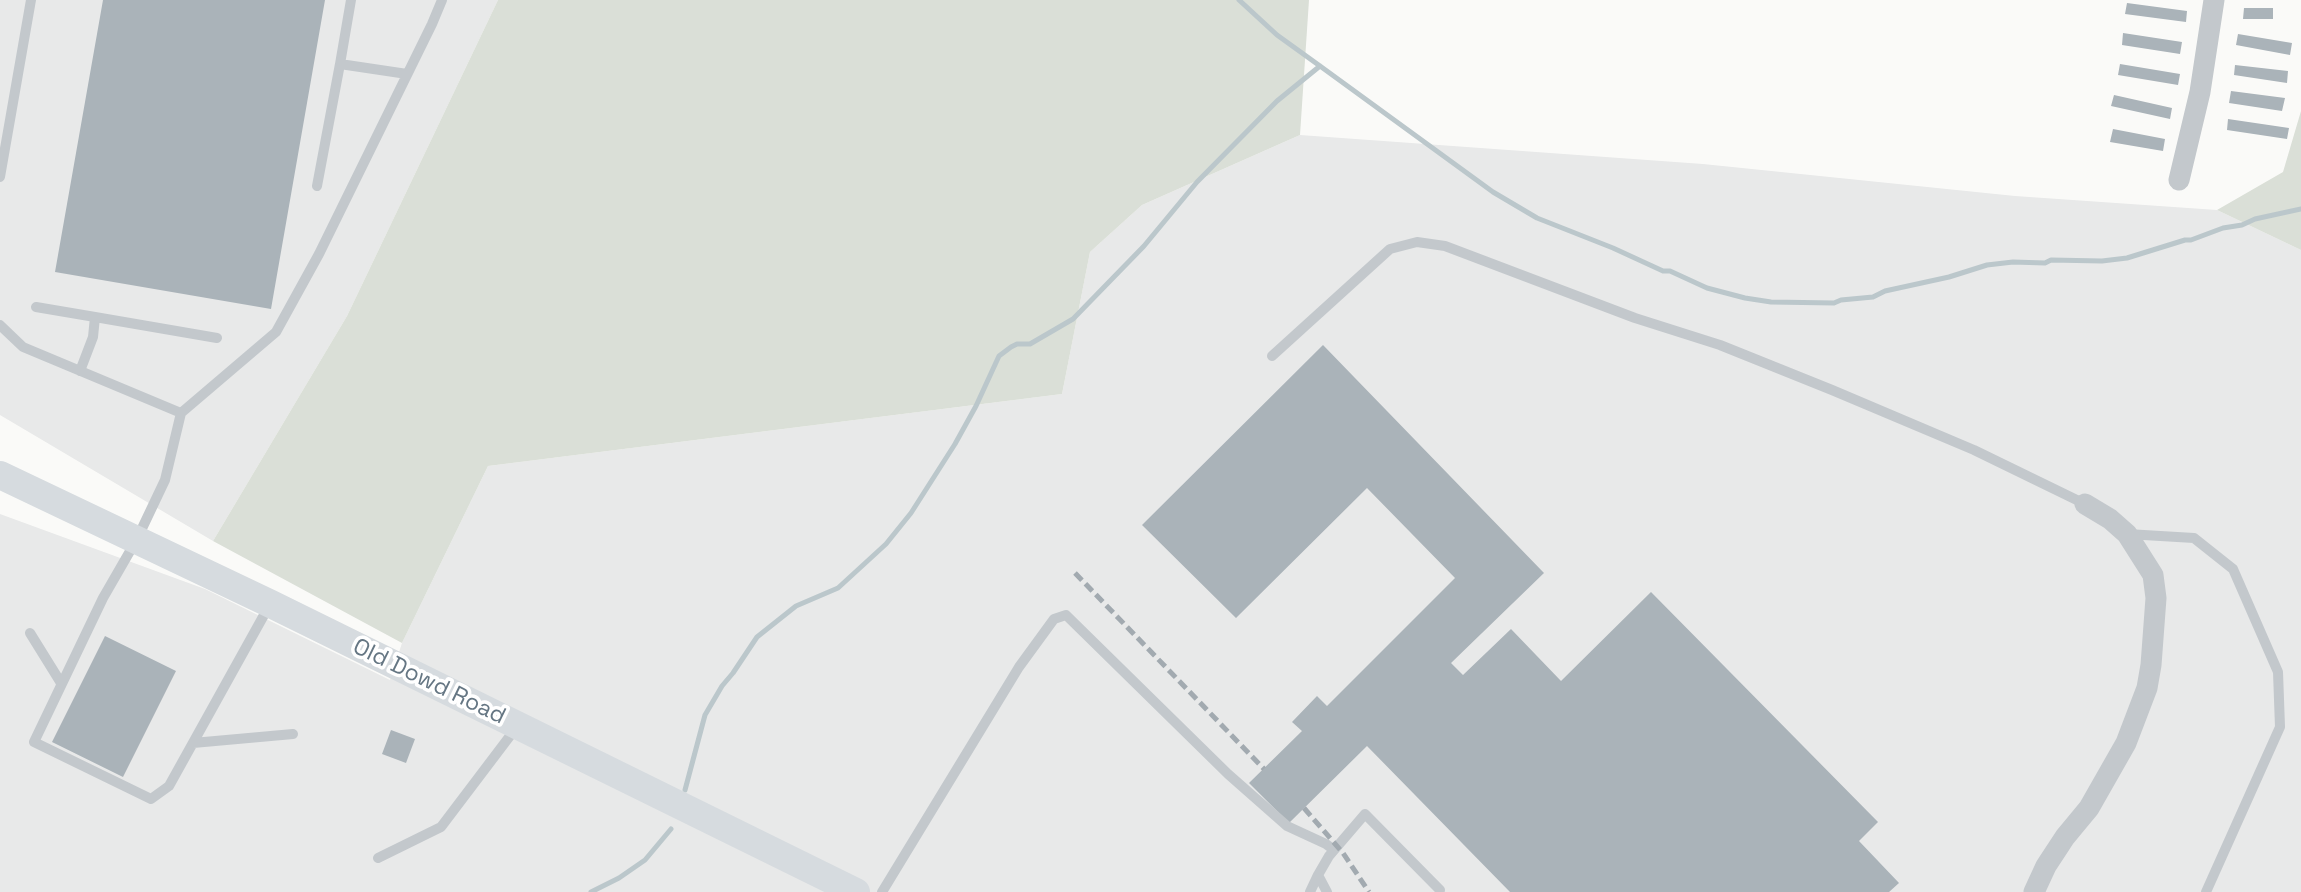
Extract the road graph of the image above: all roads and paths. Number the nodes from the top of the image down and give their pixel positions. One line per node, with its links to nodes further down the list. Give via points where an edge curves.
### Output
1 (31, 0): 7 (lane)
2 (351, 0): 5 (lane)
3 (442, 0): 6 (lane)
4 (2214, 0): 8 (street, via 2200,92)
5 (340, 64): 6 (lane); 9 (lane)
6 (407, 74): 16 (lane, via 276,332)
7 (0, 177)
8 (2179, 180)
9 (317, 186)
10 (36, 307): 11 (lane)
11 (95, 317): 13 (lane); 15 (lane)
12 (0, 325): 15 (lane, via 23,347)
13 (217, 338)
14 (1272, 356): 18 (lane, via 1390,249 1417,242 1445,246 1832,390 1974,450)
15 (80, 371): 16 (lane)
16 (181, 413): 20 (lane, via 165,480)
17 (0, 474): 20 (street, Old Dowd Road)
18 (2085, 504): 19 (street)
19 (2127, 534): 35 (street, via 2153,575 2156,598 2147,688 2109,775 2046,866); 36 (lane, via 2194,538 2233,569 2278,673 2280,727)
20 (136, 540): 21 (street, Old Dowd Road); 23 (lane)
21 (271, 604): 24 (street, Old Dowd Road); 26 (lane)
22 (30, 633): 23 (lane)
23 (61, 683): 26 (lane, via 34,742 150,799 169,786)
24 (518, 726): 28 (lane, via 441,827); 31 (street, Old Dowd Road)
25 (293, 734): 26 (lane)
26 (193, 743)
27 (1334, 850): 29 (lane); 30 (lane, via 1365,814); 32 (lane, via 1287,826 1227,774 1066,615 1054,619 1019,667)
28 (378, 858)
29 (1318, 875): 33 (lane); 34 (lane)
30 (1440, 890)
31 (856, 892)
32 (882, 892)
33 (1310, 892)
34 (1327, 892)
35 (2035, 892)
36 (2206, 892)

